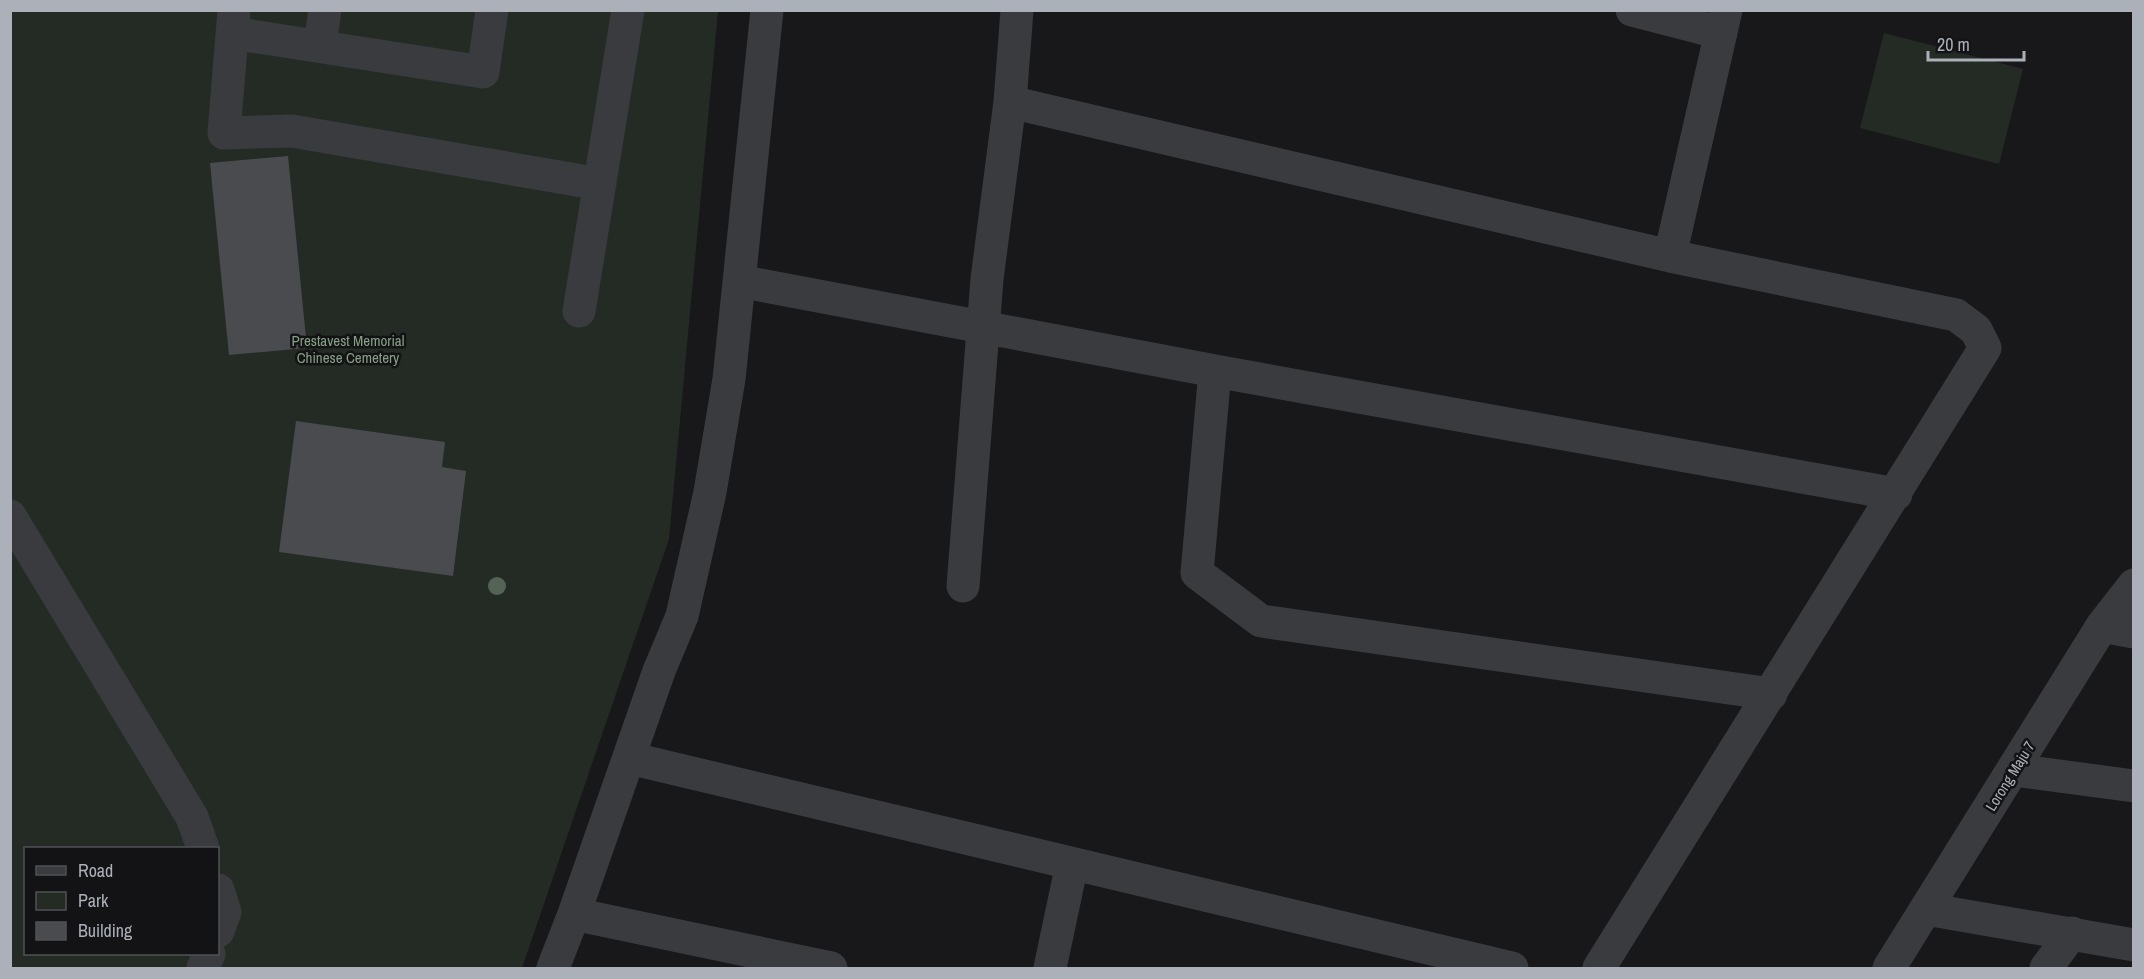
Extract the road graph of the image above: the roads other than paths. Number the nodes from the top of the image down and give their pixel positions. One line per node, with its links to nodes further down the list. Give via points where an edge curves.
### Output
1 (325, 10): 9 (street)
2 (492, 10): 9 (street, via 483,72)
3 (628, 10): 11 (street)
4 (767, 10): 13 (street)
5 (1017, 10): 10 (street)
6 (1632, 10): 8 (street)
7 (233, 22): 9 (street); 11 (street, via 224,133 292,131)
8 (1723, 22): 12 (street)
9 (320, 45)
10 (1010, 102): 12 (street); 15 (street)
11 (600, 184): 14 (street)
12 (1670, 256): 17 (street, via 1956,315 1976,330 1985,348)
13 (739, 281): 15 (street); 24 (street, via 729,379 710,492 682,616)
14 (579, 311)
15 (984, 327): 16 (street); 20 (street)
16 (1215, 371): 17 (street); 23 (street, via 1197,573 1261,621)
17 (1896, 494): 23 (street)
18 (10, 516): 27 (street, via 192,817)
19 (2133, 585): 21 (street, Lorong Maju 7)
20 (963, 586)
21 (2102, 626): 22 (street); 25 (street, Lorong Maju 7)
22 (2133, 632)
23 (1771, 694): 41 (street)
24 (629, 758): 28 (street); 31 (street)
25 (2014, 770): 26 (street); 30 (street, Lorong Maju 7)
26 (2133, 786)
27 (202, 847)
28 (1072, 864): 39 (street); 40 (street)
29 (219, 894): 32 (street, via 225,912)
30 (1926, 909): 33 (street); 42 (street, Lorong Maju 7)
31 (574, 914): 37 (street); 38 (street)
32 (219, 929)
33 (2072, 933): 34 (street); 43 (street)
34 (2133, 945)
35 (209, 955): 36 (street)
36 (203, 969)
37 (553, 969)
38 (831, 969)
39 (1050, 969)
40 (1512, 969)
41 (1599, 969)
42 (1889, 969)
43 (2046, 969)

